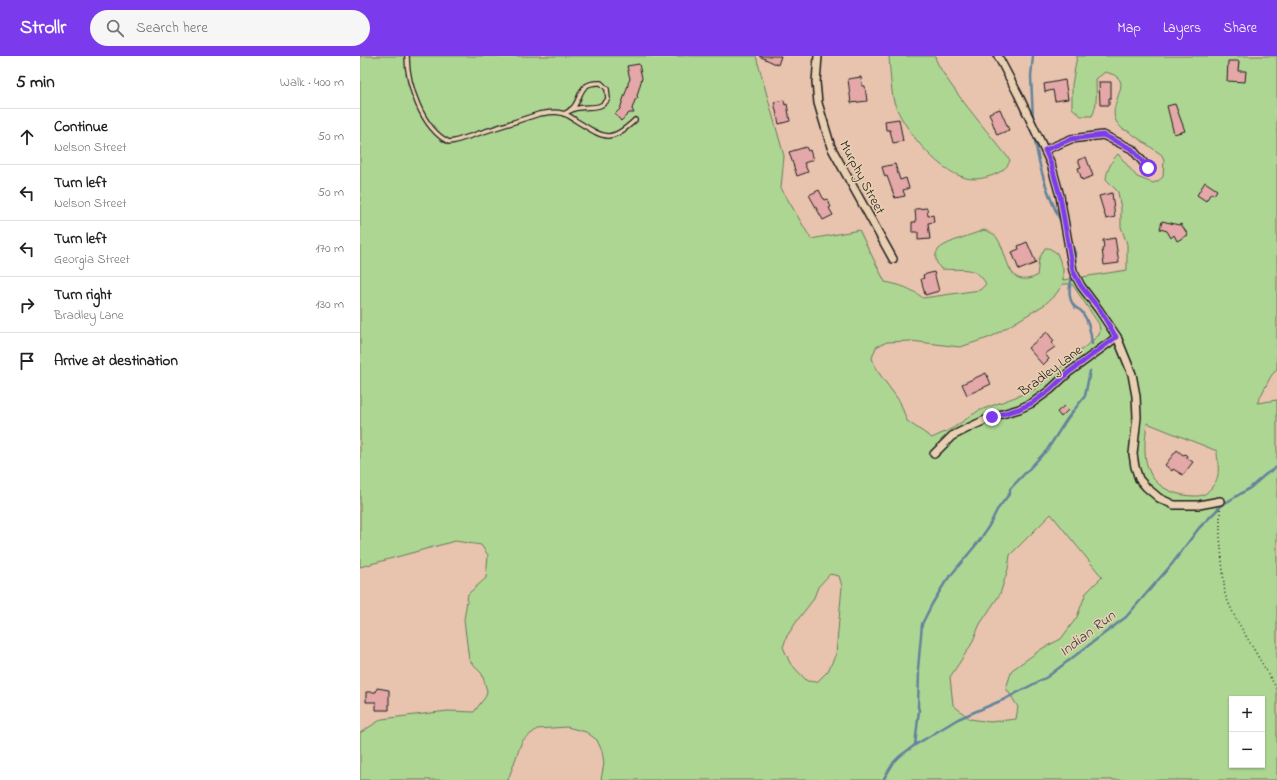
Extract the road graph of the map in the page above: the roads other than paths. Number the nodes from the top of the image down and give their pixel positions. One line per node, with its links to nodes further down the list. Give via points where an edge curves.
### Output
1 (407, 56): 5 (lane, via 410,83 418,105 437,134 449,142 540,114)
2 (818, 56): 9 (street, Murphy Street, via 818,102 831,147)
3 (998, 56): 7 (street)
4 (570, 110): 4 (lane, via 604,105 608,99 607,88 601,83 586,86 574,108); 5 (lane)
5 (564, 114): 6 (lane, via 605,137 624,131)
6 (635, 120)
7 (1045, 150): 8 (street, via 1071,139 1103,135 1132,149); 10 (street, via 1060,196 1073,271)
8 (1148, 168)
9 (893, 260)
10 (1116, 337): 11 (street, Bradley Lane, via 1032,403 992,417 952,436); 12 (street, via 1132,374 1136,396 1133,454 1139,479 1159,498 1174,505 1199,506)
11 (934, 454)
12 (1220, 501)

